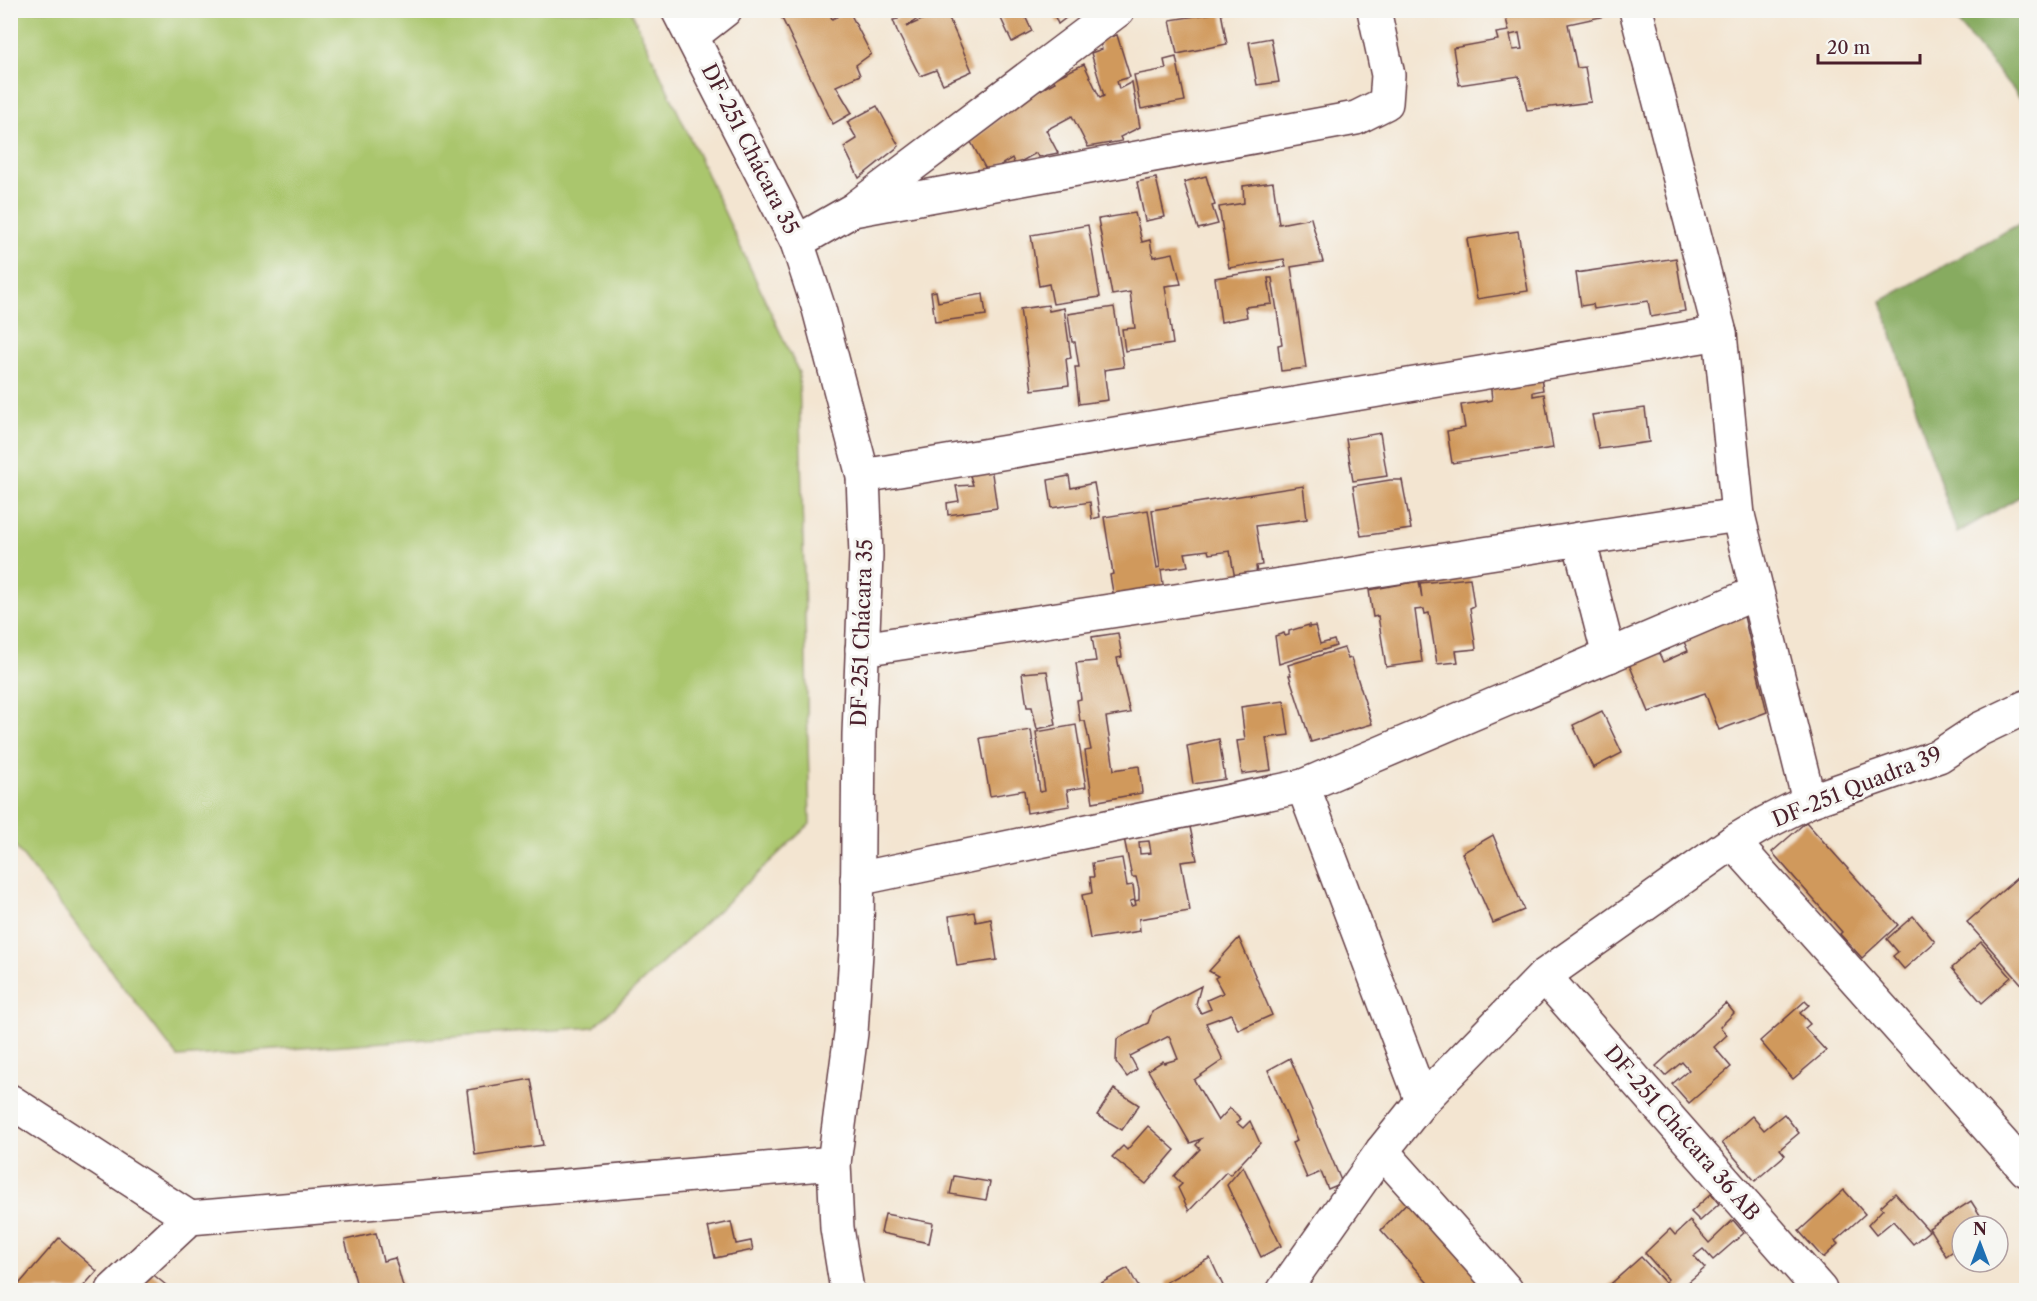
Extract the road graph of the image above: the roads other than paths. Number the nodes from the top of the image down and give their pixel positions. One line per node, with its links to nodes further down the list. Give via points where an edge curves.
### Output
1 (725, 10): 5 (street)
2 (1118, 10): 6 (street)
3 (1374, 10): 6 (street, via 1388,75 1386,103 1356,118)
4 (1636, 10): 8 (street)
5 (685, 23): 7 (street, DF-251 Chácara 35)
6 (853, 210): 7 (street)
7 (797, 242): 9 (street, DF-251 Chácara 35)
8 (1720, 333): 9 (street); 10 (street)
9 (863, 476): 13 (street, DF-251 Chácara 35, via 866,555)
10 (1738, 515): 11 (street); 12 (street)
11 (1579, 539): 13 (street); 14 (street)
12 (1756, 593): 14 (street); 17 (street)
13 (862, 649): 19 (street, DF-251 Chácara 35)
14 (1609, 656): 16 (street)
15 (2026, 706): 17 (street, DF-251 Quadra 39, via 1980,729 1940,756)
16 (1303, 786): 19 (street); 22 (street)
17 (1809, 801): 18 (street, DF-251 Quadra 39)
18 (1733, 842): 20 (street, DF-251 Quadra 39); 25 (street)
19 (857, 879): 24 (street, DF-251 Chácara 35, via 851,1033)
20 (1544, 976): 22 (street, DF-251 Quadra 39); 31 (street, DF-251 Chácara 36 AB)
21 (10, 1101): 26 (street)
22 (1422, 1101): 23 (street, DF-251 Quadra 39)
23 (1382, 1151): 29 (street, DF-251 Quadra 39); 30 (street)
24 (834, 1163): 26 (street); 28 (street, DF-251 Chácara 35, via 837,1228)
25 (2026, 1170)
26 (190, 1218): 27 (street)
27 (113, 1290)
28 (847, 1290)
29 (1284, 1290)
30 (1506, 1290)
31 (1820, 1290)

